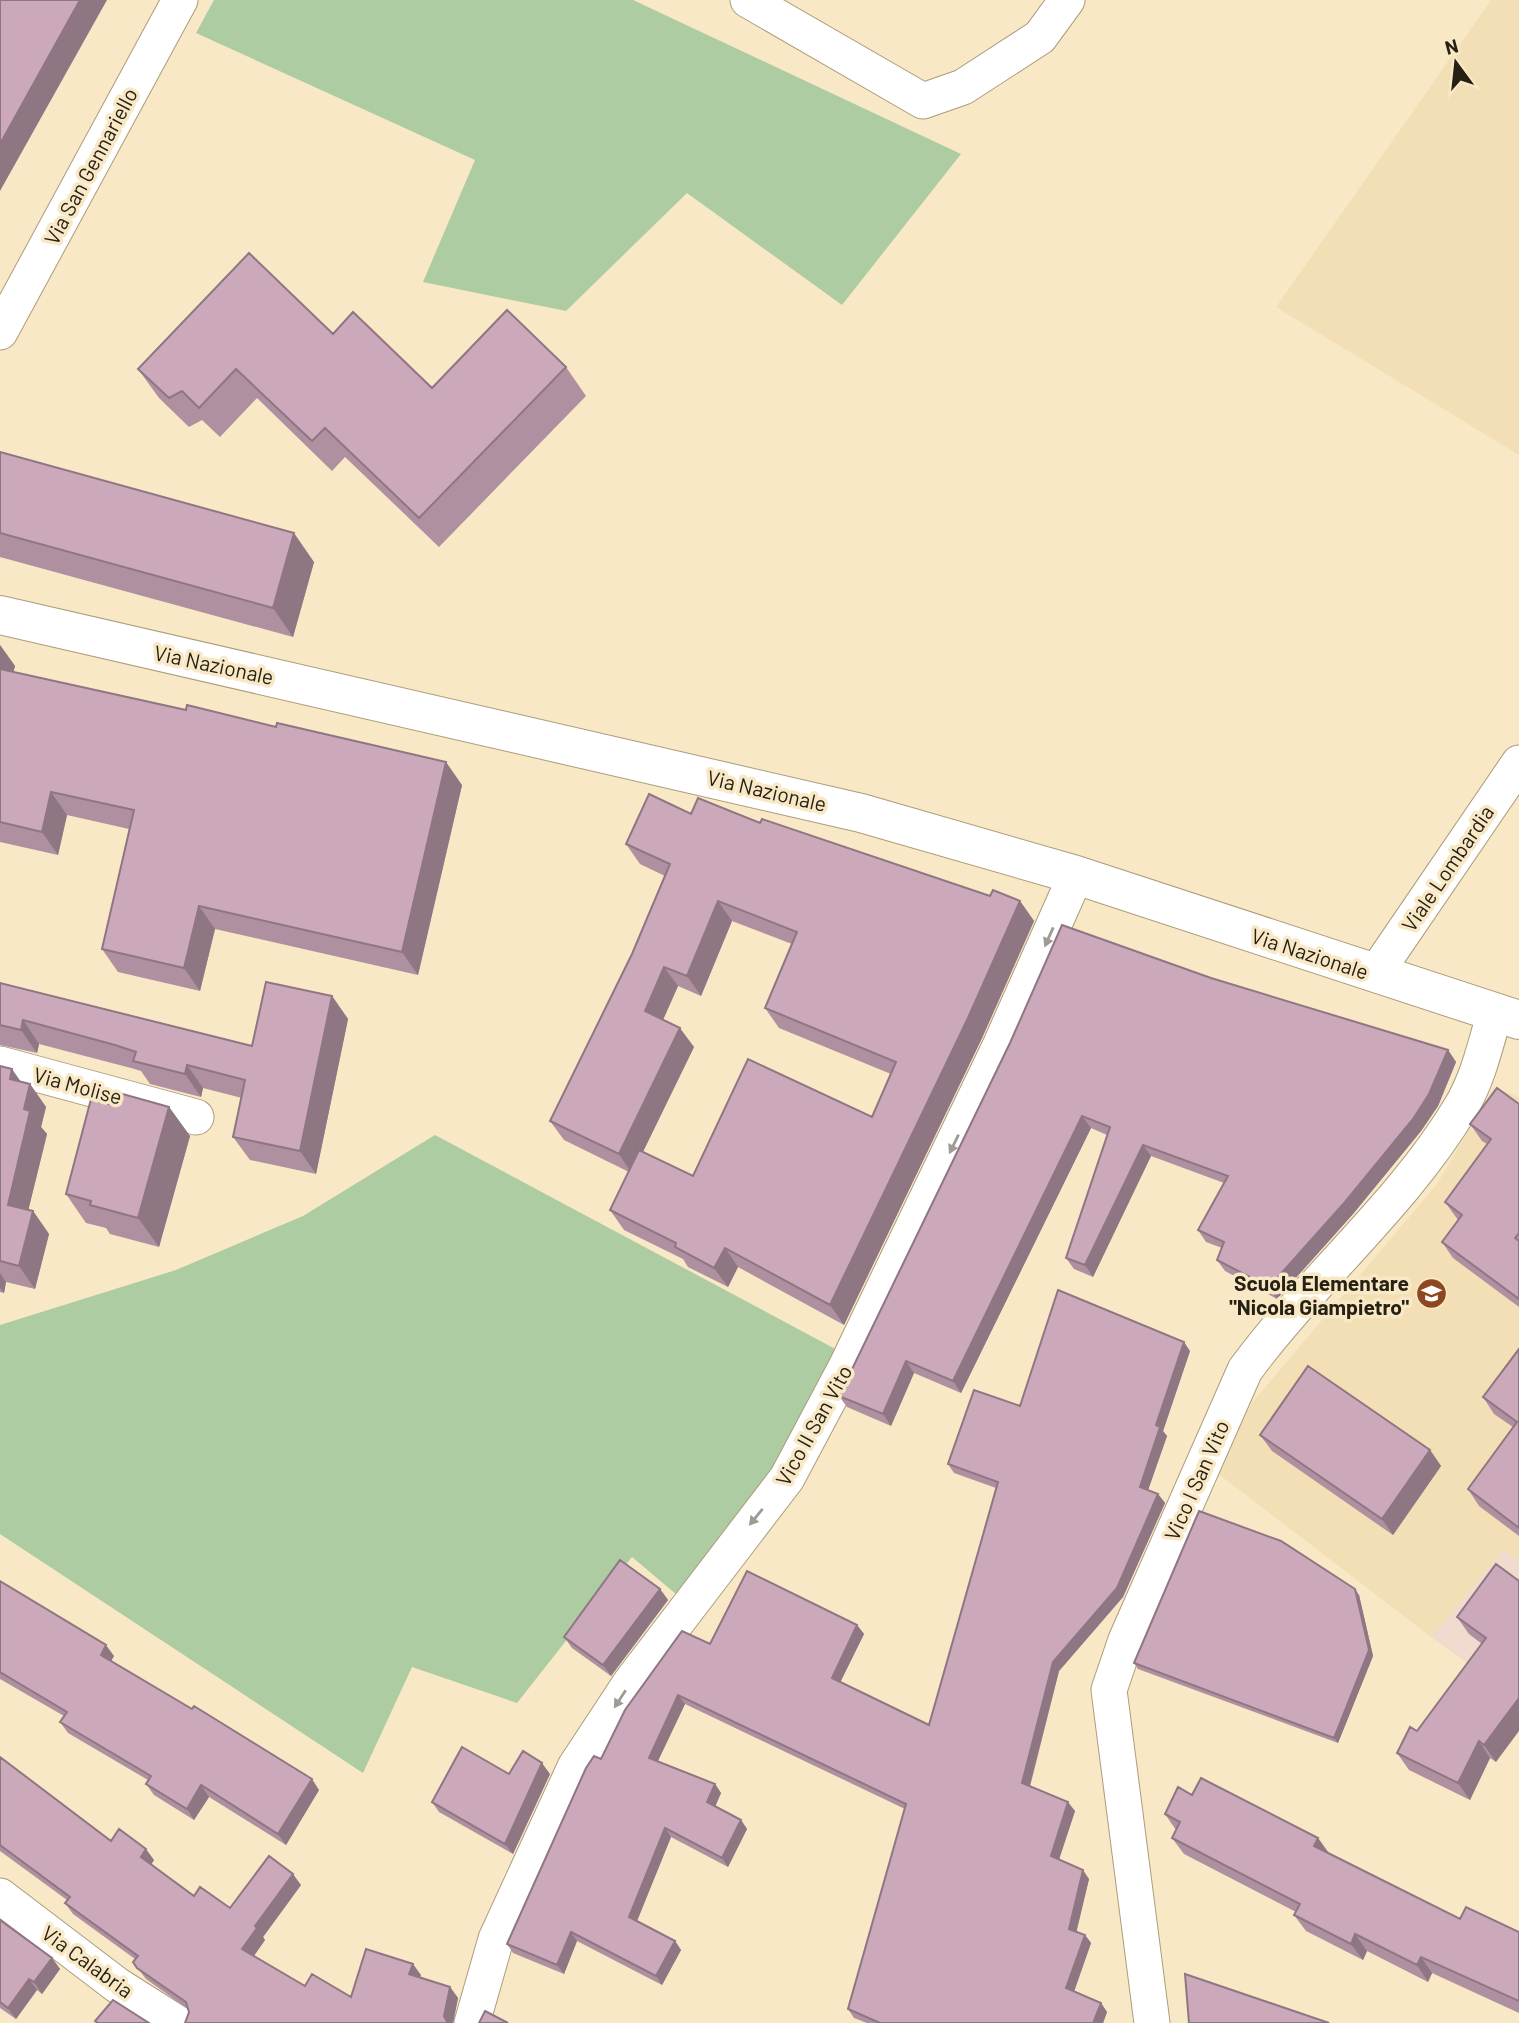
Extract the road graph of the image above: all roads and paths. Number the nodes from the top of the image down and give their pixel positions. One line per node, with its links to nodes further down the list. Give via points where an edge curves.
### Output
1 (180, 0): 4 (street, Via San Gennariello)
2 (748, 0): 3 (street, via 923,101 963,87 1040,37)
3 (1067, 0)
4 (0, 332)
5 (0, 615): 7 (main road, Via Nazionale, via 834,806)
6 (1519, 763): 8 (street, Viale Lombardia)
7 (1076, 875): 8 (main road, Via Nazionale); 14 (street, Vico II San Vito, one-way to 14, via 995,1059 787,1478 631,1682 575,1767 496,1939)
8 (1375, 974): 9 (main road, Via Nazionale)
9 (1507, 1016): 15 (street, Vico I San Vito, via 1485,1049 1463,1104 1428,1157 1273,1331 1245,1370 1125,1640 1109,1689)
10 (0, 1064): 11 (street, Via Molise)
11 (196, 1117)
12 (0, 1896): 13 (street, Via Calabria, via 117,1985)
13 (177, 2023)
14 (472, 2023)
15 (1153, 2023)

